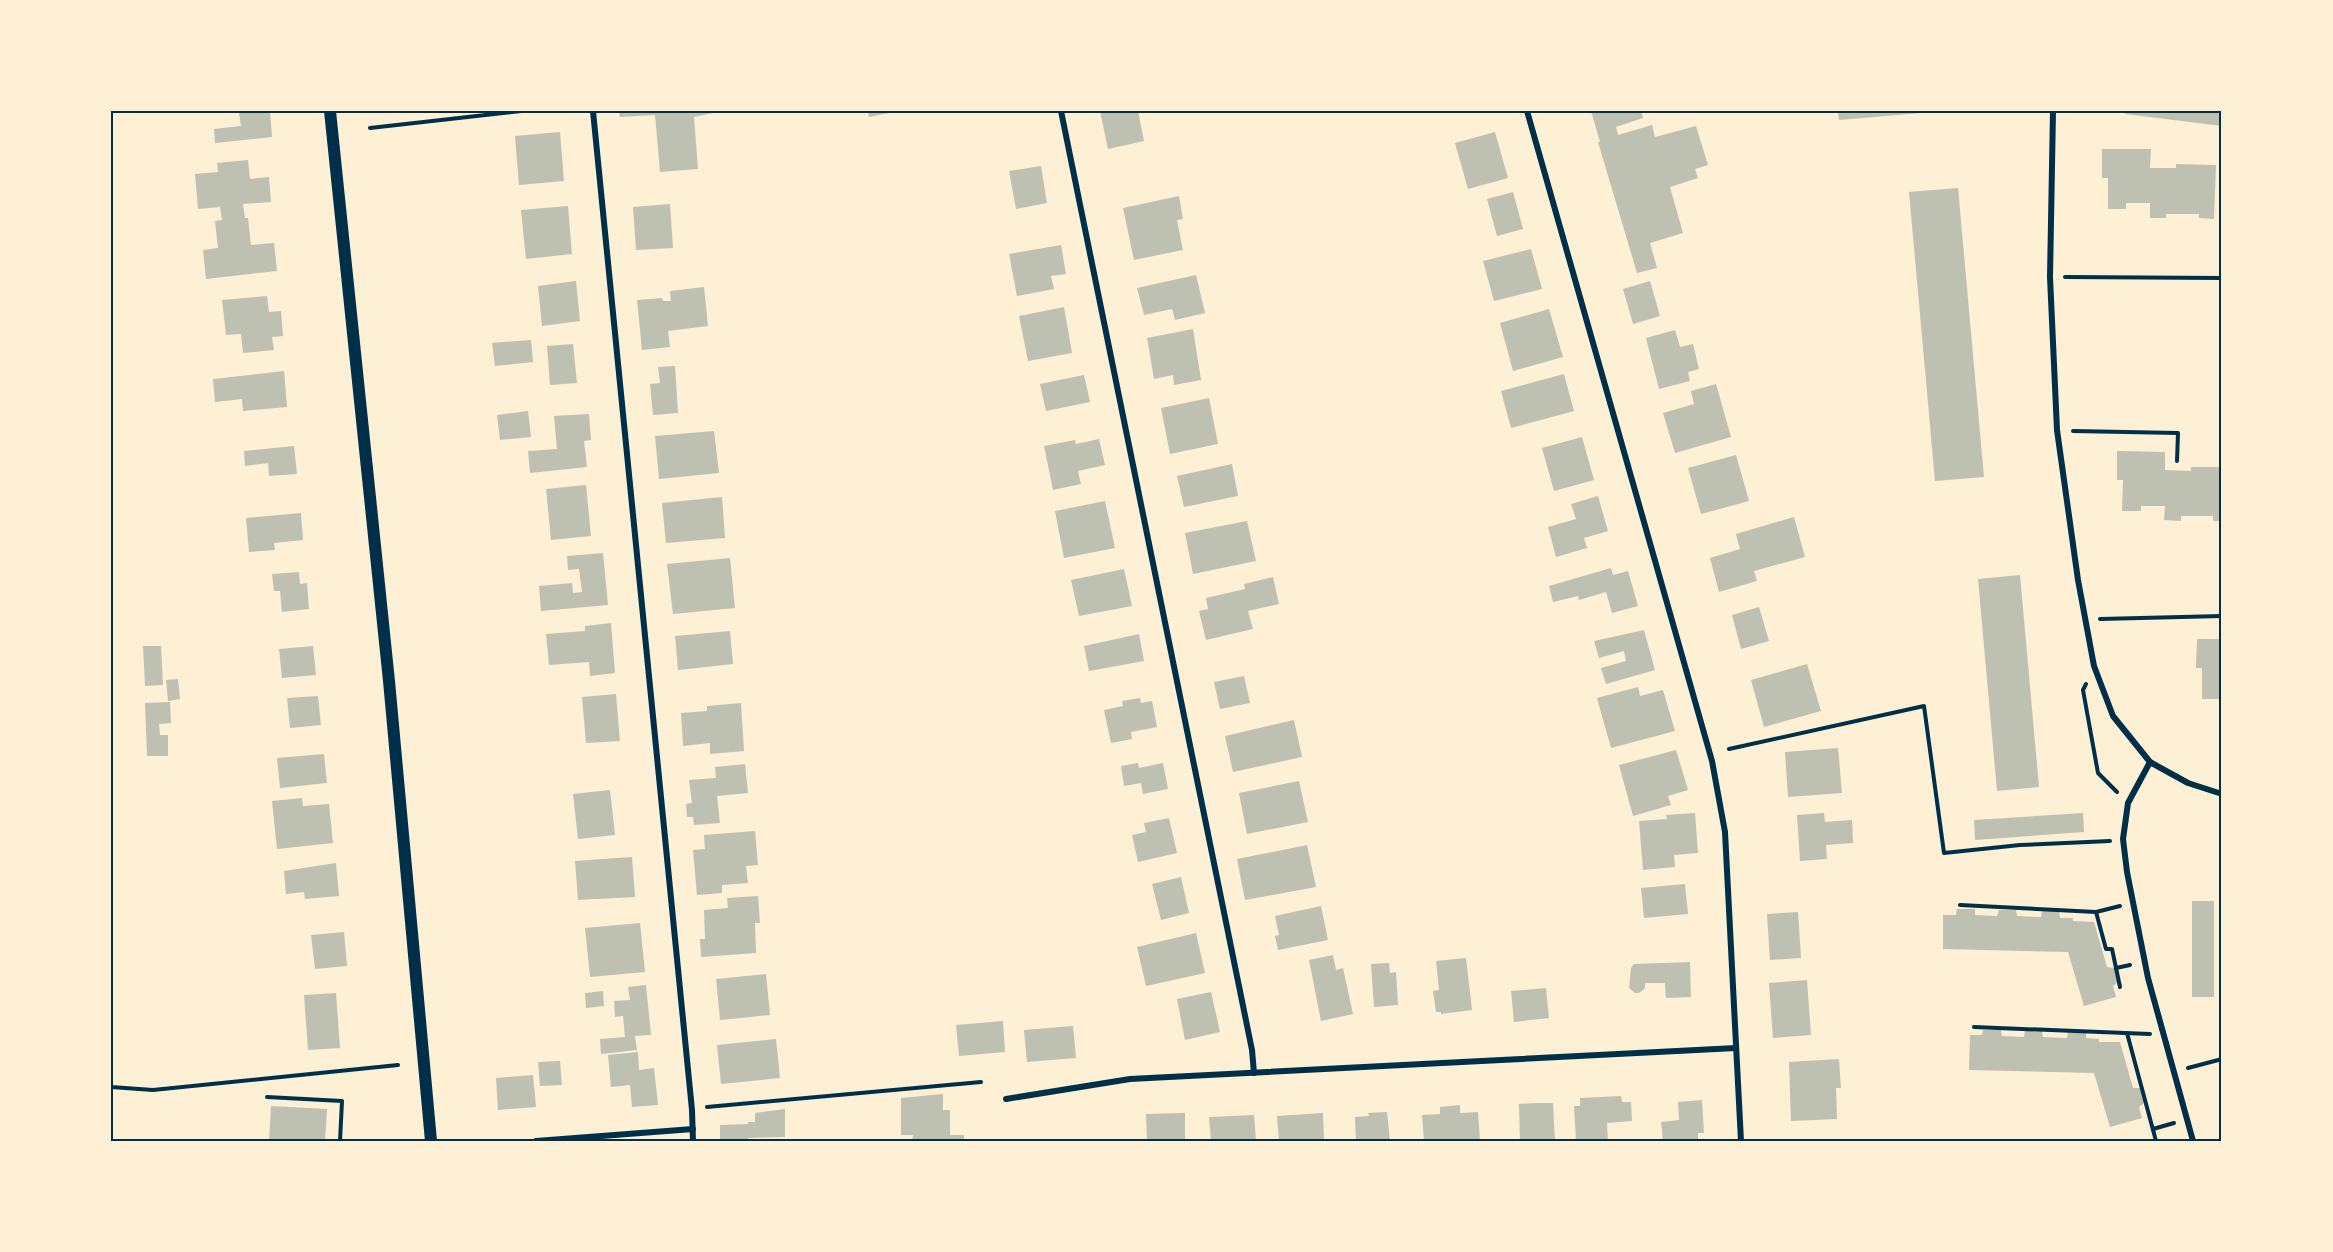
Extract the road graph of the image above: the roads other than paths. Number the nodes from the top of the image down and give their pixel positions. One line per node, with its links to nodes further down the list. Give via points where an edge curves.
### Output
1 (330, 111): 12 (main road, via 389,681)
2 (593, 111): 11 (street)
3 (1061, 111): 9 (street)
4 (1527, 111): 8 (street, via 1711,755 1725,832)
5 (2053, 111): 6 (street, via 2050,277 2057,430 2085,619 2095,668 2113,716)
6 (2150, 762): 7 (street, via 2188,783); 16 (street, via 2128,802 2123,839 2148,978)
7 (2222, 794)
8 (1736, 1048): 9 (street); 15 (street)
9 (1254, 1073): 10 (street, via 1130,1079)
10 (1006, 1099)
11 (693, 1129): 13 (street); 14 (street)
12 (431, 1141)
13 (536, 1141)
14 (693, 1141)
15 (1741, 1141)
16 (2193, 1141)

